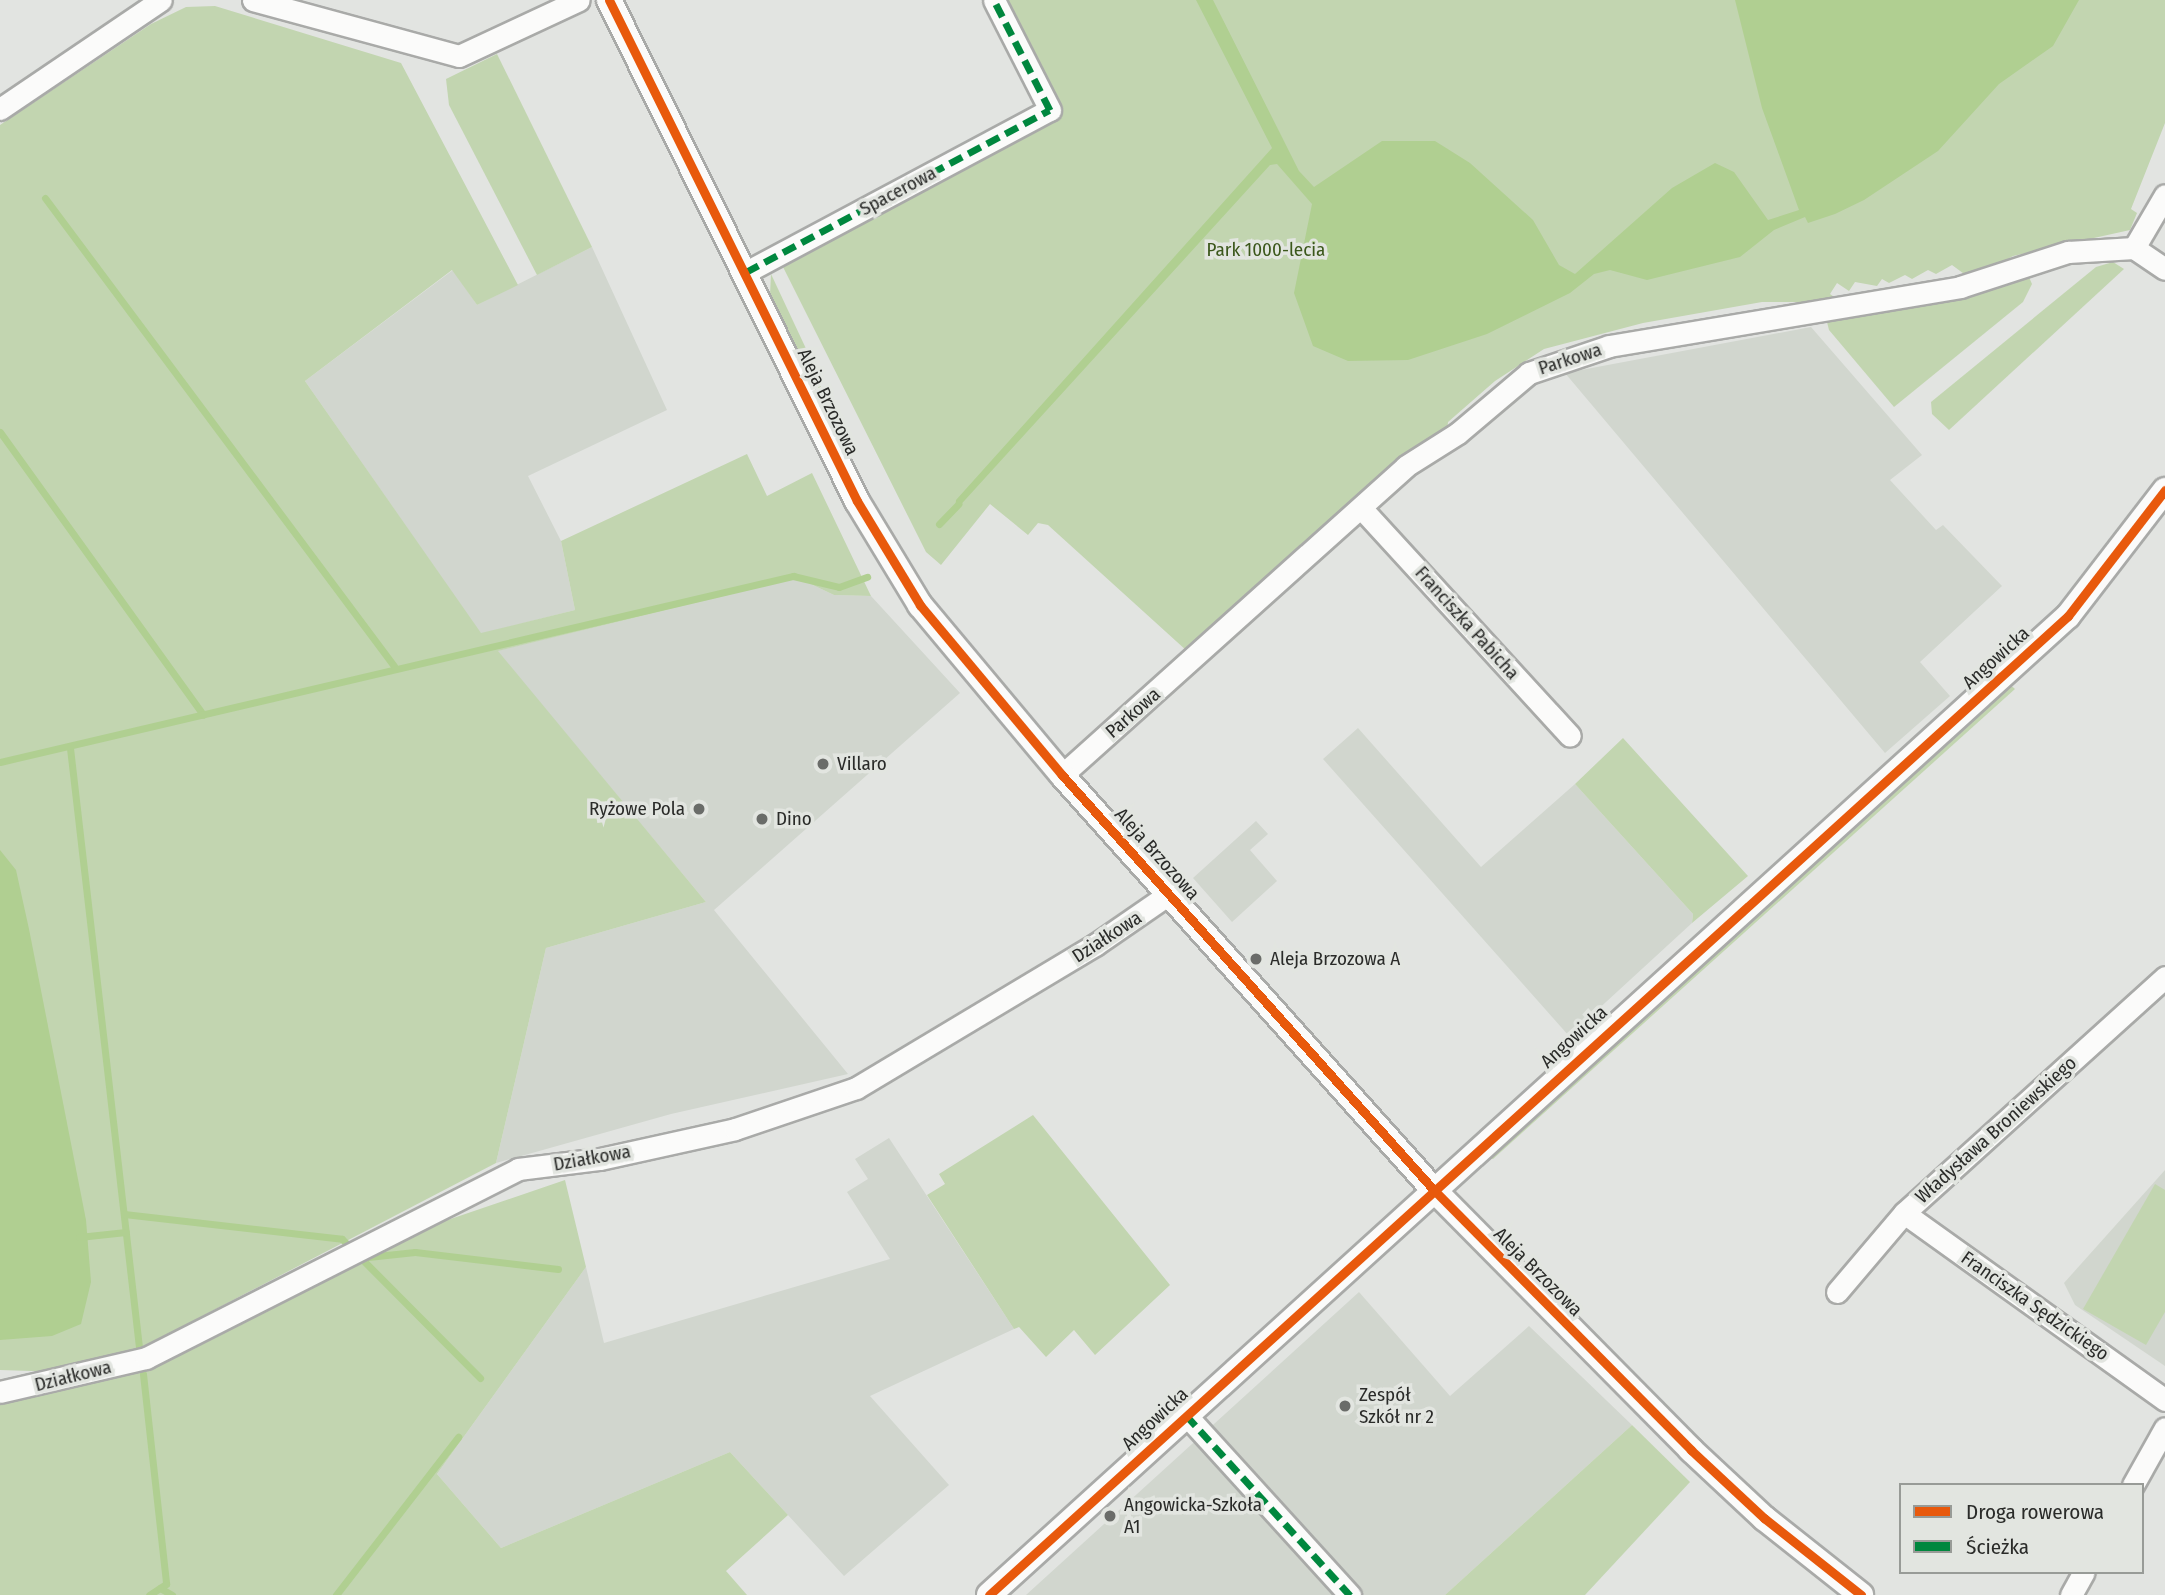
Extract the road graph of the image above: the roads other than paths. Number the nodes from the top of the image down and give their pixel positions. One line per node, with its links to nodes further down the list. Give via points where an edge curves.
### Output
1 (161, 0): 6 (street)
2 (253, 0): 3 (street, via 459,56)
3 (579, 0)
4 (609, 0): 10 (street, Aleja Brzozowa)
5 (994, 0): 10 (street, Spacerowa, via 1051,110)
6 (0, 109)
7 (2165, 195): 8 (street)
8 (2134, 248): 9 (street); 12 (street, Parkowa, via 2068,252 1960,287 1566,356 1529,373 1458,433 1406,466)
9 (2165, 269)
10 (746, 272): 14 (street, Aleja Brzozowa, via 886,552 971,670)
11 (2165, 489): 17 (street, Angowicka, via 2068,616)
12 (1363, 510): 13 (street, Franciszka Pabicha); 14 (street, Parkowa)
13 (1570, 736)
14 (1062, 775): 15 (street, Aleja Brzozowa)
15 (1169, 894): 17 (street, Aleja Brzozowa); 20 (street, Działkowa, via 1084,952 856,1088 735,1129 600,1159 518,1169 146,1358)
16 (2165, 977): 18 (street, Władysława Broniewskiego)
17 (1433, 1189): 22 (street, Angowicka); 28 (street, Aleja Brzozowa, via 1691,1450 1764,1518)
18 (1904, 1213): 19 (street, Władysława Broniewskiego); 21 (street, Franciszka Sędzickiego)
19 (1837, 1292)
20 (0, 1392)
21 (2165, 1400)
22 (1186, 1415): 26 (street, Angowicka); 27 (street)
23 (2165, 1428): 24 (street)
24 (2134, 1483)
25 (2083, 1574): 29 (street)
26 (989, 1595)
27 (1350, 1595)
28 (1861, 1595)
29 (2071, 1595)

